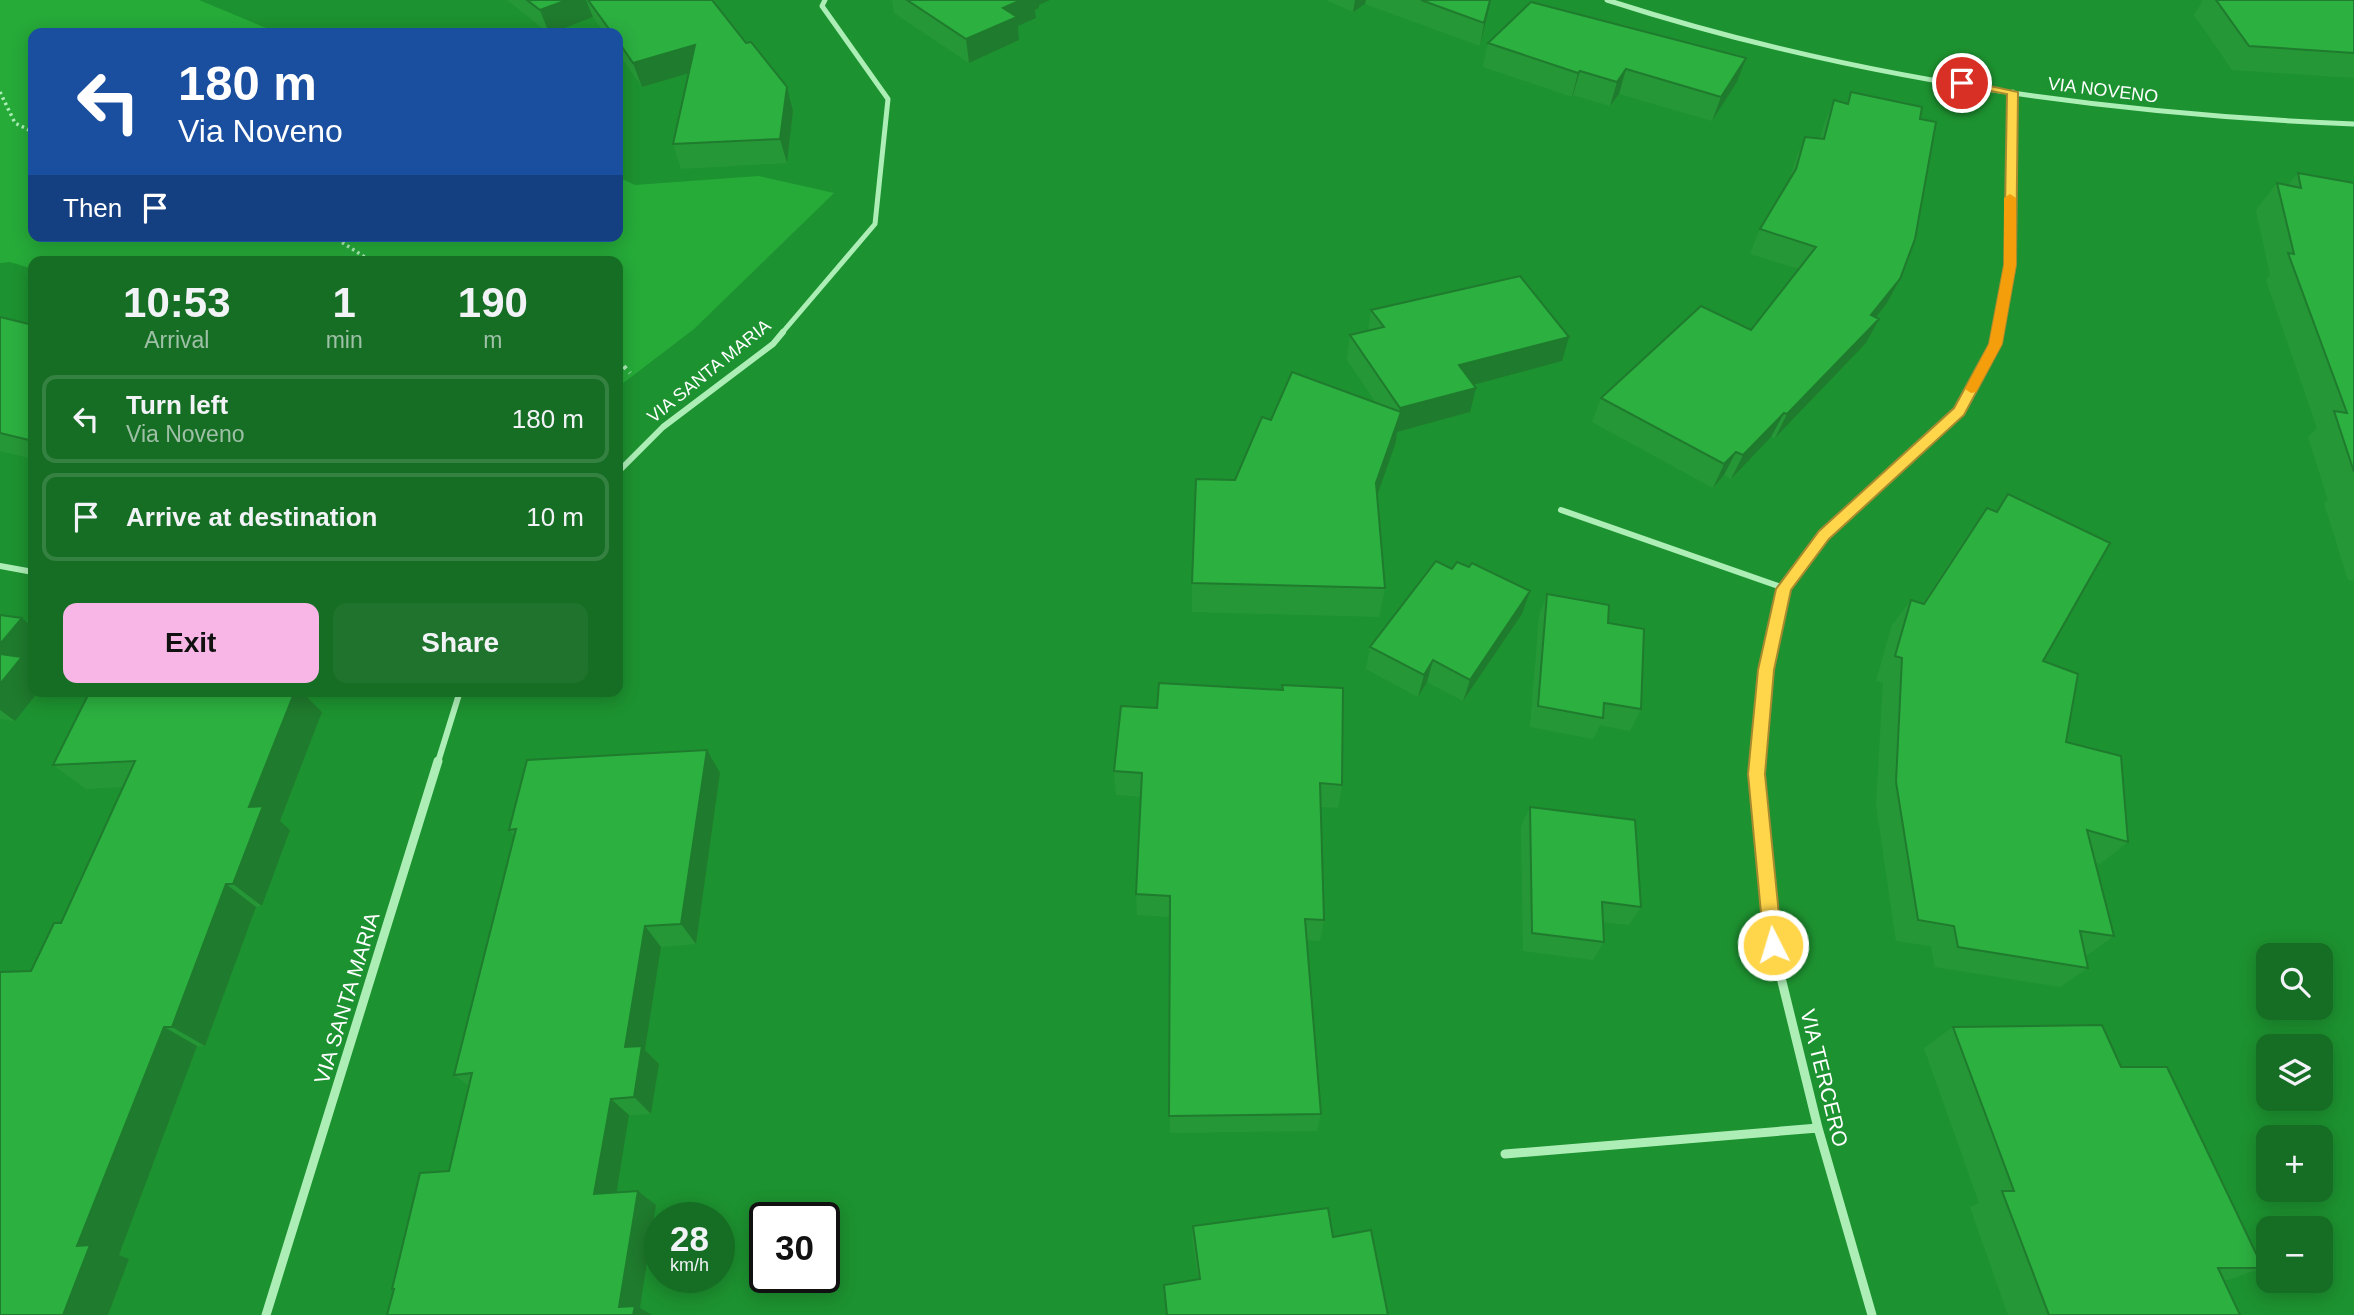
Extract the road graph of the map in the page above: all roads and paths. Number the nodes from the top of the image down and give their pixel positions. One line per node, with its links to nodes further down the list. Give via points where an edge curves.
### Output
1 (825, 0): 11 (street, VIA SANTA MARIA, via 822,6 888,99 875,224 773,344 663,427)
2 (1608, 0): 4 (street, VIA NOVENO, via 1860,66)
3 (0, 92): 6 (path, via 15,123)
4 (2013, 92): 5 (street, VIA NOVENO, via 2124,108); 15 (street, VIA TERCERO, via 2010,265 1996,344 1959,411 1824,535)
5 (2354, 124)
6 (28, 130)
7 (341, 242): 8 (path)
8 (363, 256)
9 (623, 365): 10 (path)
10 (630, 373)
11 (623, 467)
12 (1561, 510): 15 (street)
13 (0, 566): 14 (street)
14 (28, 571)
15 (1784, 589): 17 (street, VIA TERCERO, via 1766,670 1757,774 1773,945)
16 (458, 697): 19 (street, VIA SANTA MARIA)
17 (1818, 1128): 18 (street); 20 (street, VIA TERCERO)
18 (1505, 1154)
19 (266, 1315)
20 (1872, 1315)

